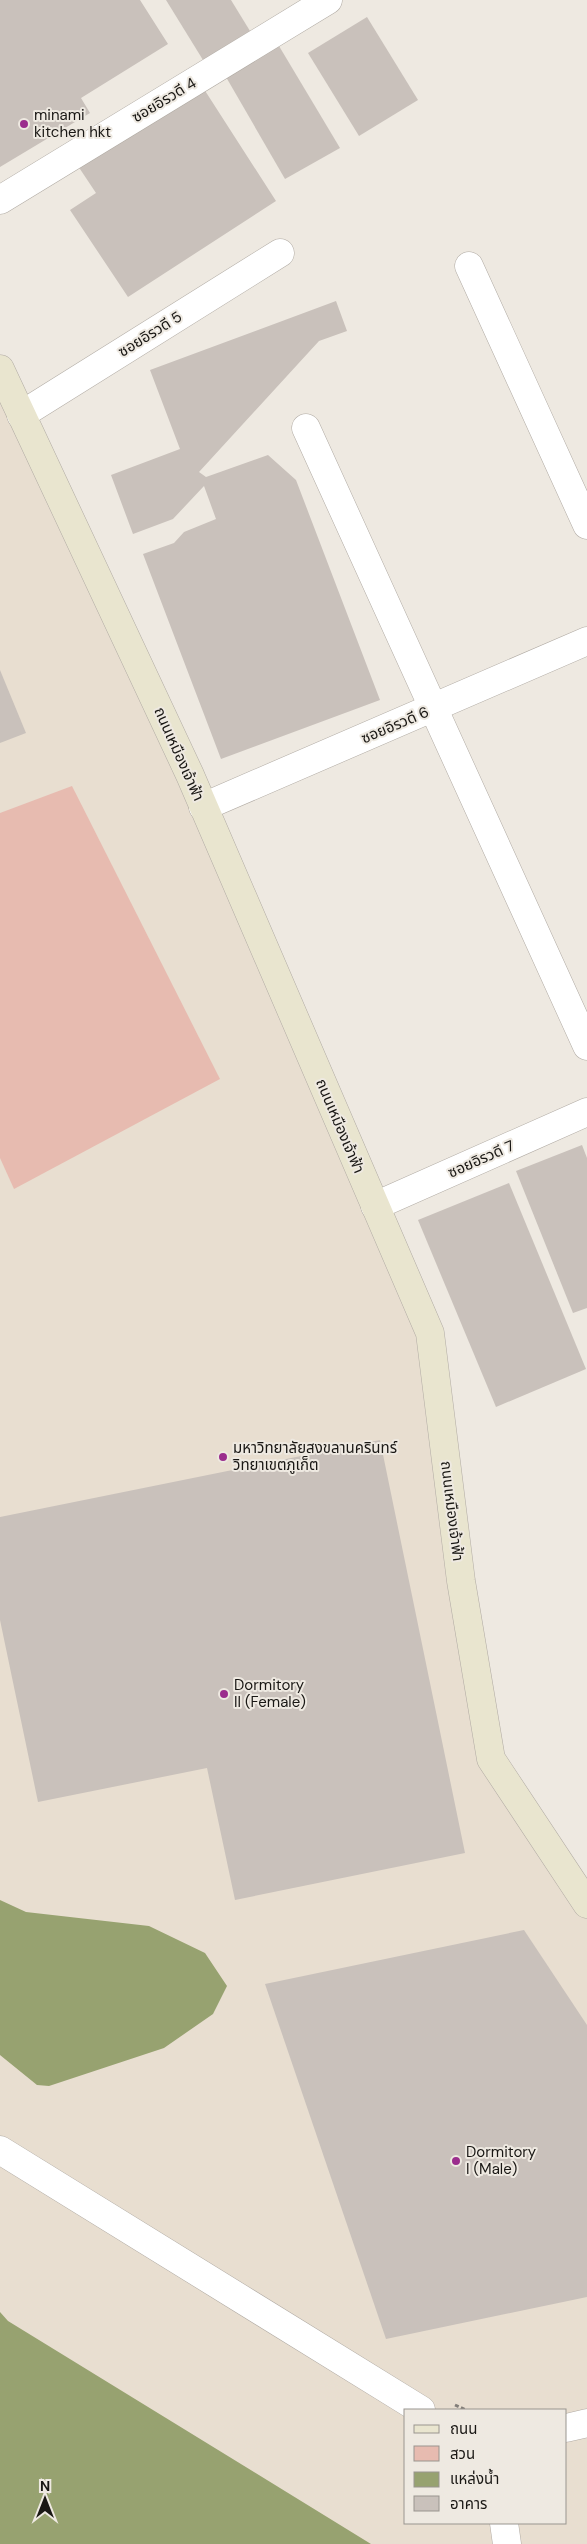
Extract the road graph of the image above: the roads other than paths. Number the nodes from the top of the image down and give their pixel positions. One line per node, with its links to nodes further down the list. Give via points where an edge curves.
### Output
1 (328, 0): 2 (street, ซอยอิรวดี 4)
2 (0, 200)
3 (280, 252): 6 (street, ซอยอิรวดี 5)
4 (469, 266): 8 (street)
5 (0, 368): 6 (street, ถนนเหมืองเจ้าฟ้า)
6 (21, 415): 11 (street, ถนนเหมืองเจ้าฟ้า)
7 (306, 428): 10 (street)
8 (587, 525)
9 (587, 641): 10 (street, ซอยอิรวดี 6)
10 (433, 708): 11 (street, ซอยอิรวดี 6); 12 (street)
11 (203, 808): 14 (street, ถนนเหมืองเจ้าฟ้า)
12 (587, 1046)
13 (587, 1112): 14 (street, ซอยอิรวดี 7)
14 (375, 1206): 15 (street, ถนนเหมืองเจ้าฟ้า, via 430,1333 461,1581 491,1760)
15 (587, 1904)
16 (0, 2150): 17 (street)
17 (419, 2409)
18 (587, 2423): 19 (street)
19 (567, 2428)
20 (504, 2524): 21 (street)
21 (507, 2544)

